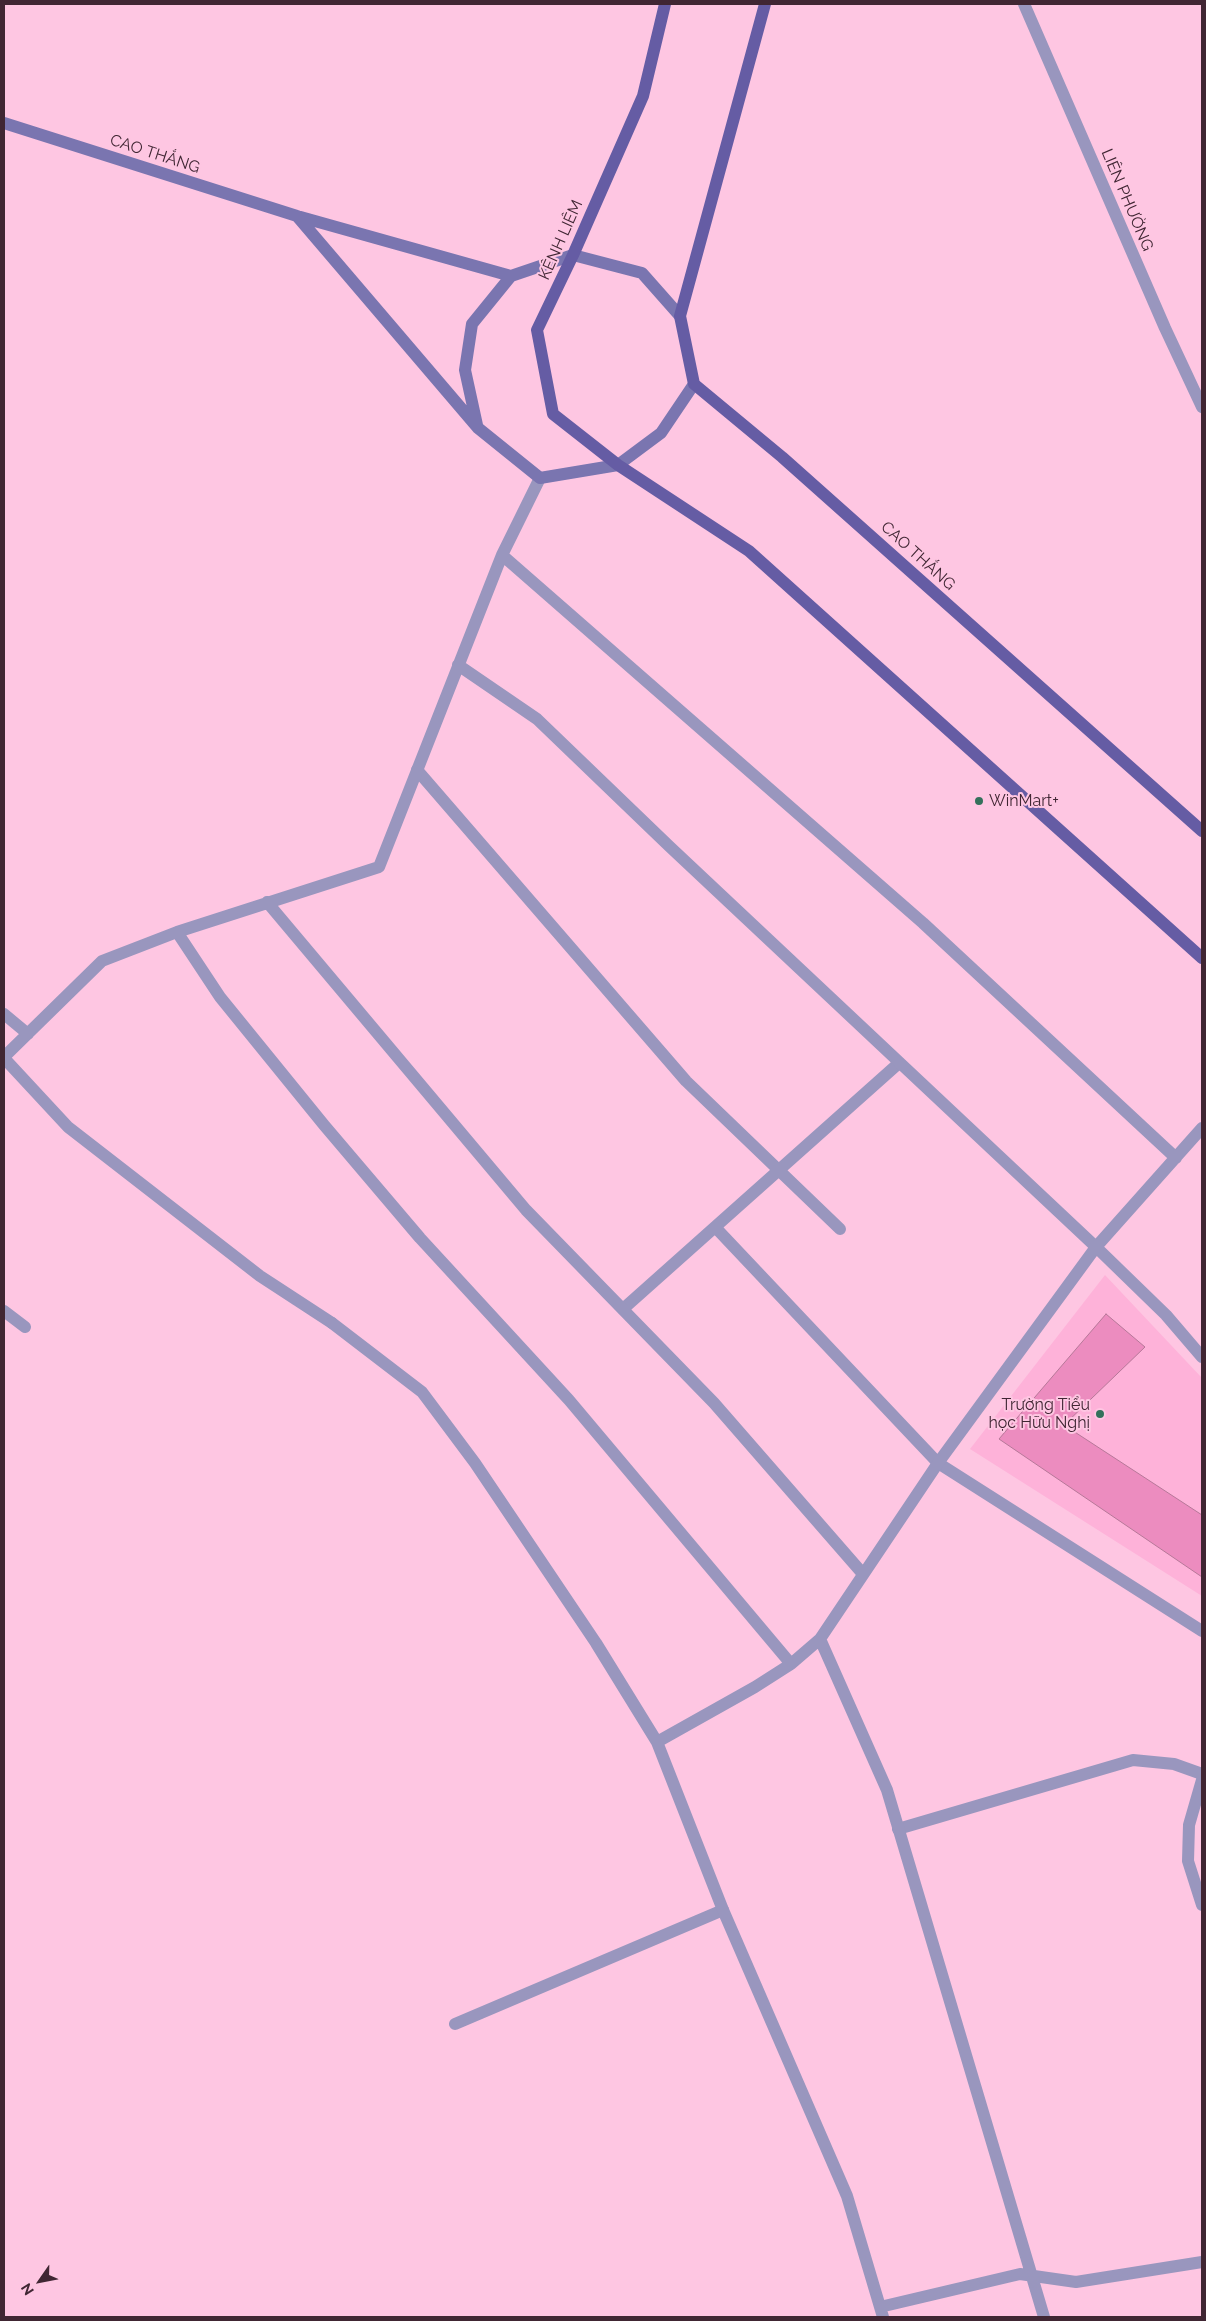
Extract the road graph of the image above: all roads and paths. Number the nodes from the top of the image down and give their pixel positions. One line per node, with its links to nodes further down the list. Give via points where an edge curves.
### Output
1 (665, 4): 6 (main road, KÊNH LIÊM, via 642,96)
2 (765, 4): 8 (main road)
3 (1024, 4): 10 (street, LIÊN PHƯỜNG)
4 (4, 123): 5 (main road, CAO THẮNG)
5 (297, 216): 7 (main road, CAO THẮNG); 11 (main road)
6 (573, 256): 7 (main road); 8 (main road, via 642,273); 12 (main road, KÊNH LIÊM, via 537,330 552,414)
7 (511, 276): 11 (main road, via 472,324 465,370)
8 (680, 316): 9 (main road)
9 (694, 384): 12 (main road, via 662,433); 17 (main road, CAO THẮNG, via 782,457)
10 (1202, 407)
11 (478, 428): 13 (main road)
12 (618, 465): 13 (main road); 20 (main road, via 748,551)
13 (540, 478): 14 (street)
14 (502, 556): 15 (street); 26 (street, via 923,923)
15 (458, 665): 16 (street); 24 (street, via 538,719)
16 (417, 770): 18 (street, via 379,867); 27 (street, via 686,1081)
17 (1202, 831)
18 (267, 902): 19 (street); 31 (street, via 526,1210)
19 (177, 932): 22 (street, via 102,961); 39 (street, via 220,997 330,1132 420,1238 569,1400)
20 (1202, 958)
21 (4, 1014): 22 (street)
22 (28, 1034): 23 (street)
23 (4, 1057): 40 (street, via 68,1127 260,1276 332,1322 422,1392 475,1463 596,1643)
24 (899, 1063): 27 (street); 30 (street)
25 (1202, 1128): 26 (street)
26 (1176, 1158): 30 (street)
27 (778, 1170): 28 (street); 29 (street)
28 (715, 1227): 31 (street); 35 (street)
29 (840, 1229)
30 (1096, 1247): 34 (street, via 1166,1315); 35 (street)
31 (623, 1309): 36 (street, via 714,1403)
32 (4, 1311): 33 (street)
33 (25, 1327)
34 (1202, 1357)
35 (938, 1463): 36 (street); 37 (street)
36 (863, 1574): 38 (street)
37 (1202, 1631)
38 (820, 1639): 39 (street); 43 (street, via 887,1790)
39 (791, 1664): 40 (street)
40 (657, 1742): 45 (street)
41 (1202, 1774): 43 (street, via 1174,1764 1133,1760)
42 (1202, 1780): 44 (street, via 1190,1825 1188,1861)
43 (898, 1829): 48 (street)
44 (1202, 1905)
45 (723, 1910): 46 (street); 49 (street, via 847,2196)
46 (455, 2024)
47 (1202, 2262): 48 (street, via 1076,2282)
48 (1033, 2276): 49 (street, via 1020,2274); 50 (street)
49 (882, 2312)
50 (1044, 2317)

